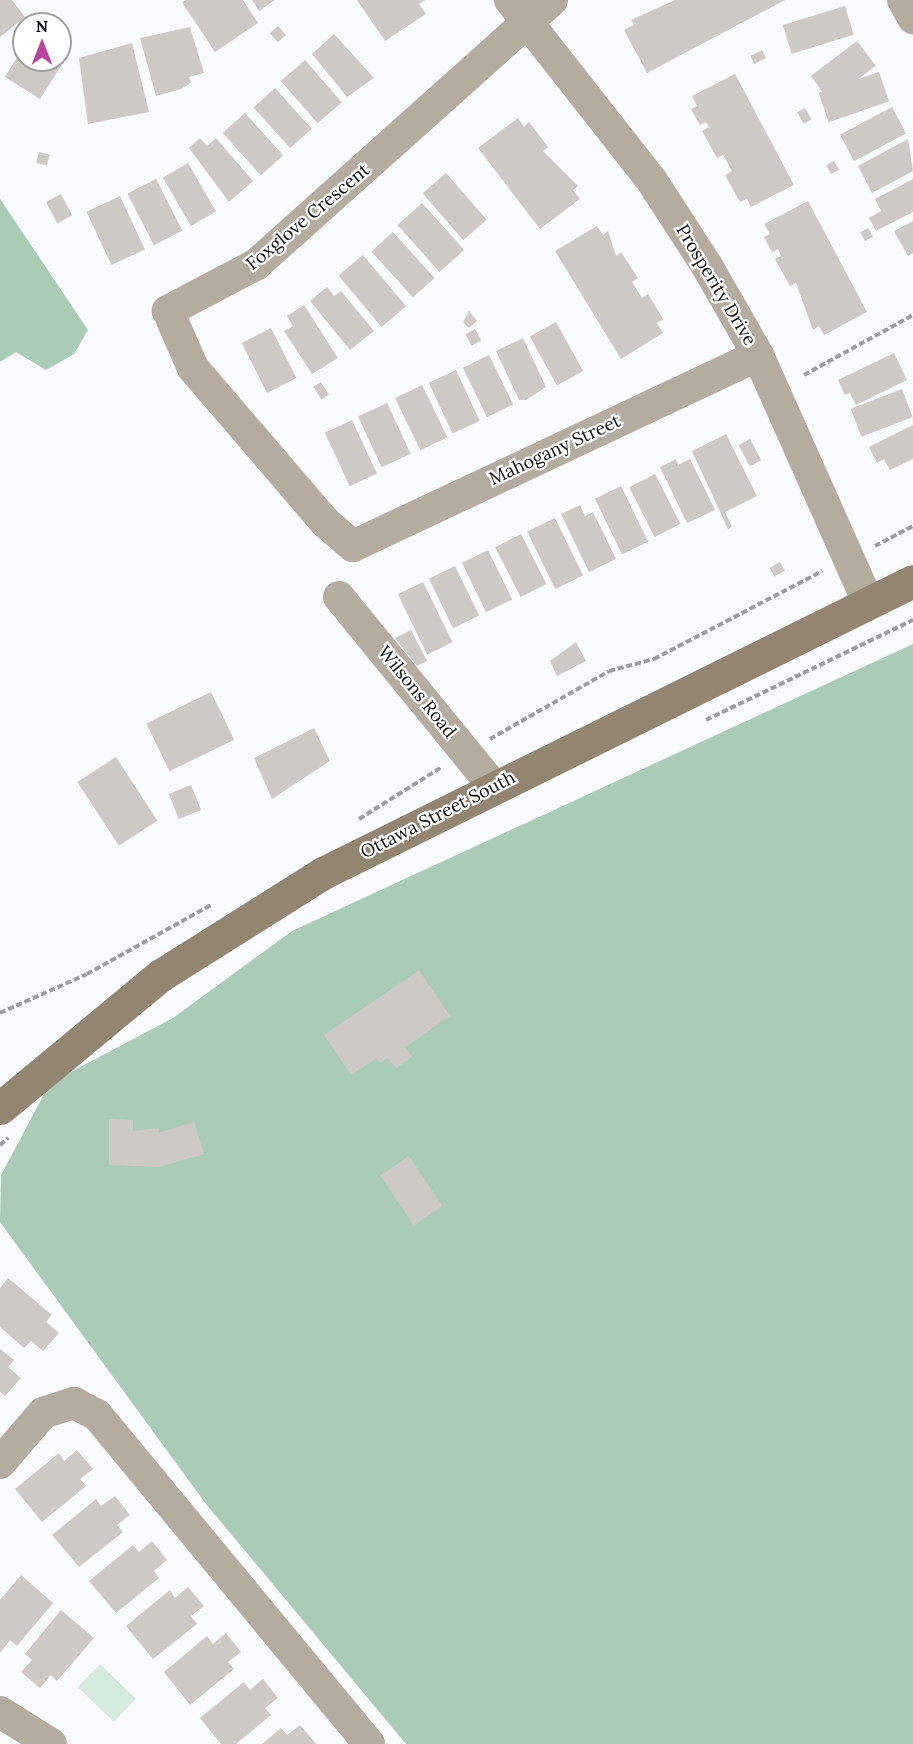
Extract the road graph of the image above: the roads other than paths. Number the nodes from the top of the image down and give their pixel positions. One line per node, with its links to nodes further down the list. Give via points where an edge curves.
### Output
1 (510, 0): 5 (street, Prosperity Drive)
2 (552, 0): 5 (street, Foxglove Crescent)
3 (903, 0): 4 (street)
4 (913, 18)
5 (530, 24): 6 (street, Prosperity Drive, via 652,181); 7 (street, Foxglove Crescent, via 257,264 168,311 193,368 325,522)
6 (758, 355): 7 (street, Mahogany Street); 10 (street, Prosperity Drive)
7 (353, 546)
8 (913, 580): 10 (main road, Ottawa Street South)
9 (339, 597): 11 (street, Wilsons Road)
10 (868, 602): 11 (main road, Ottawa Street South)
11 (494, 787): 12 (main road, Ottawa Street South, via 323,873 221,935 71,1044)
12 (5, 1122)
13 (0, 1463): 16 (street, via 43,1413 74,1403 97,1415)
14 (0, 1712): 15 (street)
15 (51, 1744)
16 (369, 1744)

